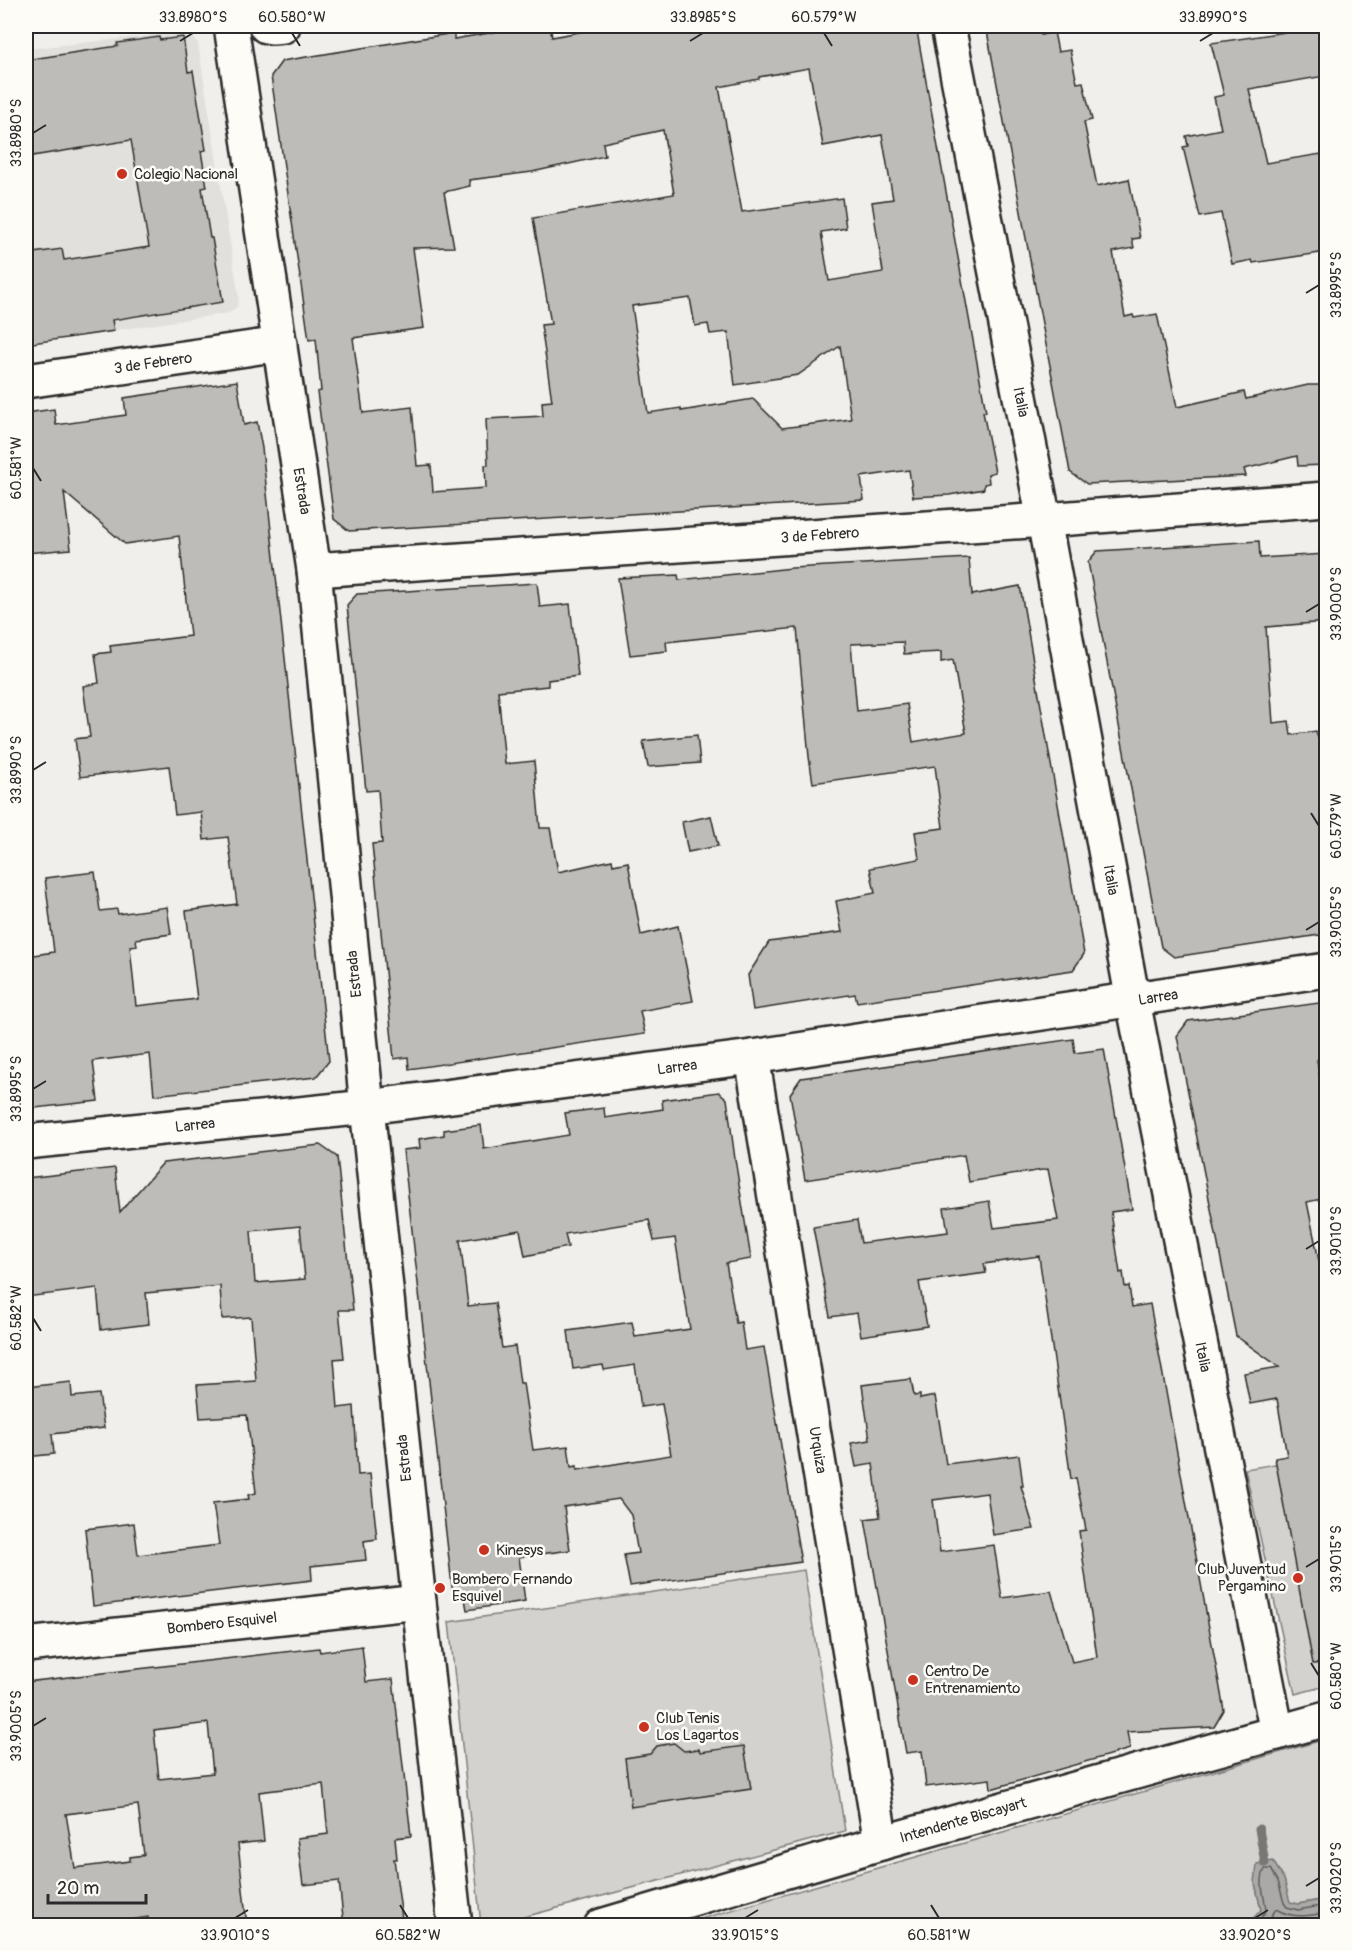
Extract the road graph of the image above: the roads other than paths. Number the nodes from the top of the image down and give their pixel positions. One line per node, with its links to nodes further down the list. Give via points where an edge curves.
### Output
1 (231, 26): 5 (street, Estrada)
2 (266, 26): 3 (street)
3 (283, 26)
4 (948, 26): 8 (street, Italia)
5 (280, 344): 6 (street, 3 de Febrero); 9 (street, Estrada)
6 (26, 381)
7 (1326, 499): 8 (street, 3 de Febrero)
8 (1044, 520): 9 (street, 3 de Febrero); 11 (street, Italia)
9 (314, 570): 13 (street, Estrada)
10 (1326, 970): 11 (street, Larrea)
11 (1133, 1001): 12 (street, Larrea); 18 (street, Italia)
12 (752, 1058): 13 (street, Larrea); 19 (street, Urquiza)
13 (367, 1107): 14 (street, Larrea); 15 (street, Estrada)
14 (26, 1142)
15 (418, 1602): 16 (street, Bombero Esquivel); 20 (street, Estrada)
16 (26, 1645)
17 (1326, 1719): 18 (street, Intendente Biscayart)
18 (1277, 1733): 19 (street, Intendente Biscayart)
19 (882, 1843): 21 (street, Intendente Biscayart)
20 (455, 1926)
21 (601, 1926)

